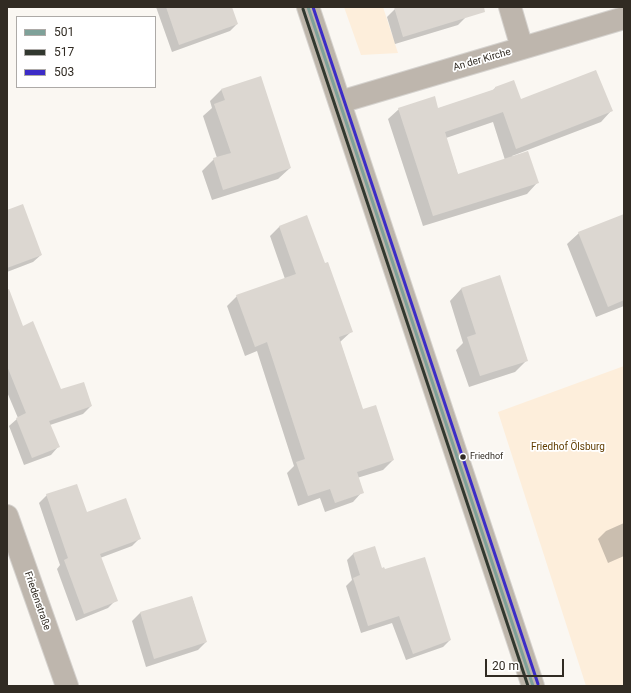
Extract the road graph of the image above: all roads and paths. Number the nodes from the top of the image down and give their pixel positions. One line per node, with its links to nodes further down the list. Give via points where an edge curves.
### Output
1 (308, 7): 5 (street)
2 (510, 7): 4 (street)
3 (624, 18): 4 (street, An der Kirche)
4 (522, 48): 5 (street, An der Kirche)
5 (340, 102): 8 (street)
6 (7, 516): 7 (street, Friedenstraße)
7 (67, 686)
8 (533, 686)

